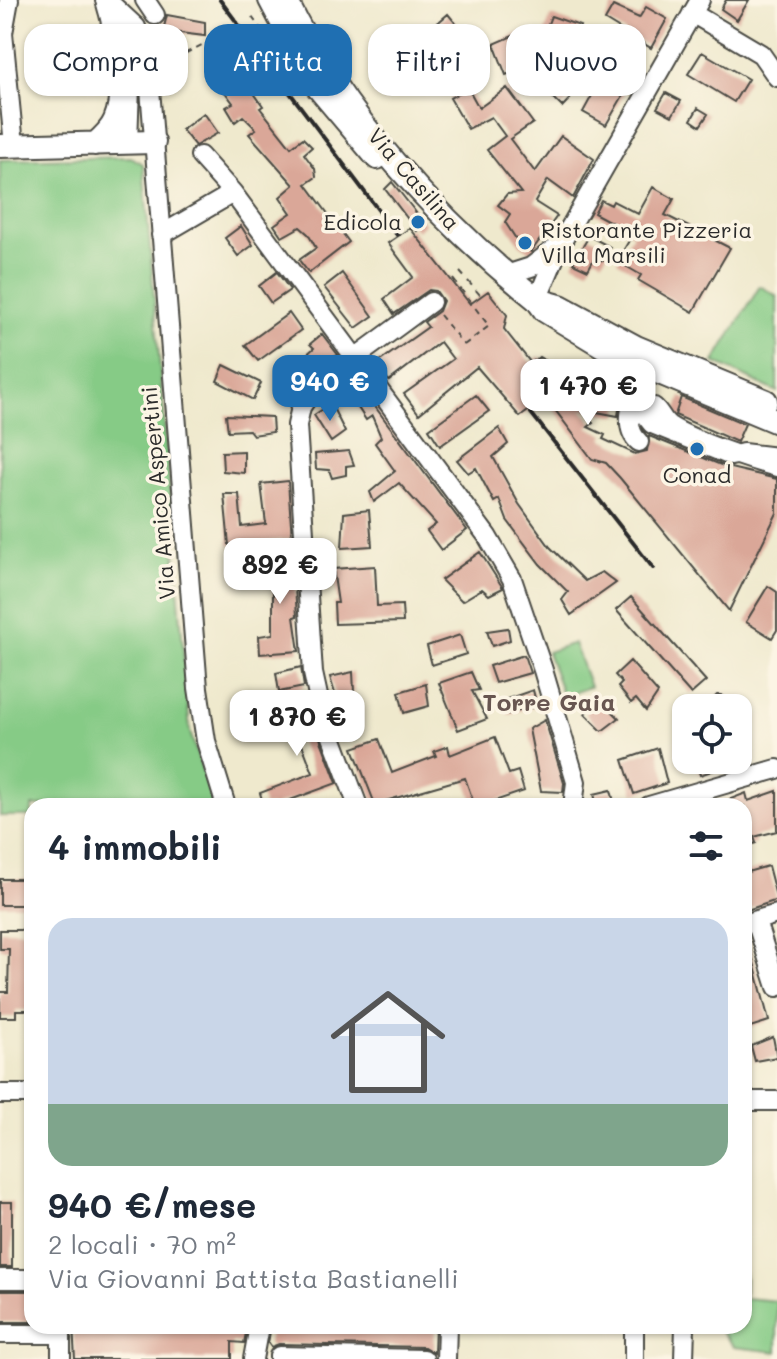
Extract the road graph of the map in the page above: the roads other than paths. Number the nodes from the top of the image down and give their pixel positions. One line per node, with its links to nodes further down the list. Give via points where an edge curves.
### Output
1 (9, 0): 11 (street, via 3,33)
2 (107, 0): 8 (street, Via Amico Aspertini, via 136,27 149,72); 9 (street, via 130,58); 10 (main road, via 117,44 119,105 113,124)
3 (270, 0): 14 (main road, via 306,70 338,116 381,162)
4 (286, 0): 14 (main road, Via Casilina, via 321,64)
5 (303, 0): 14 (main road, via 333,57)
6 (696, 7): 7 (street, via 761,54); 16 (street)
7 (777, 77)
8 (154, 142): 9 (main road); 15 (street, Via Amico Aspertini)
9 (128, 143): 10 (main road)
10 (95, 144): 11 (main road)
11 (5, 145)
12 (200, 156): 13 (street)
13 (233, 193): 15 (street); 20 (street)
14 (434, 205): 17 (main road, Via Casilina)
15 (161, 235): 28 (street, Via Amico Aspertini, via 198,688 206,741)
16 (563, 239): 17 (street, via 531,267); 18 (street)
17 (506, 275): 18 (main road, Via Casilina)
18 (537, 300): 21 (main road, Via Casilina, via 560,322); 22 (main road, Via Casilina)
19 (434, 306): 20 (street)
20 (353, 358): 29 (street, via 309,394 299,415 296,444 313,673); 30 (street, via 487,536 512,579 568,753)
21 (643, 367): 23 (main road, Via Casilina); 24 (street, via 628,422)
22 (777, 406)
23 (777, 422)
24 (639, 442)
25 (777, 457): 26 (street, via 740,454)
26 (777, 467)
27 (777, 769): 31 (street)
28 (224, 798)
29 (355, 798)
30 (575, 798)
31 (677, 798)
32 (777, 914): 33 (street)
33 (752, 921)
34 (752, 927): 35 (street)
35 (777, 987)
36 (0, 1094): 37 (street)
37 (24, 1094)
38 (752, 1101): 39 (street)
39 (777, 1101)
40 (0, 1279): 41 (street)
41 (24, 1279)
42 (24, 1332): 43 (street)
43 (0, 1334)
44 (61, 1334): 49 (street)
45 (258, 1334): 50 (street)
46 (447, 1334): 53 (street)
47 (634, 1334): 54 (street)
48 (685, 1334): 55 (street)
49 (61, 1359)
50 (253, 1359)
51 (279, 1359): 52 (street)
52 (424, 1359)
53 (446, 1359)
54 (634, 1359)
55 (684, 1359)

